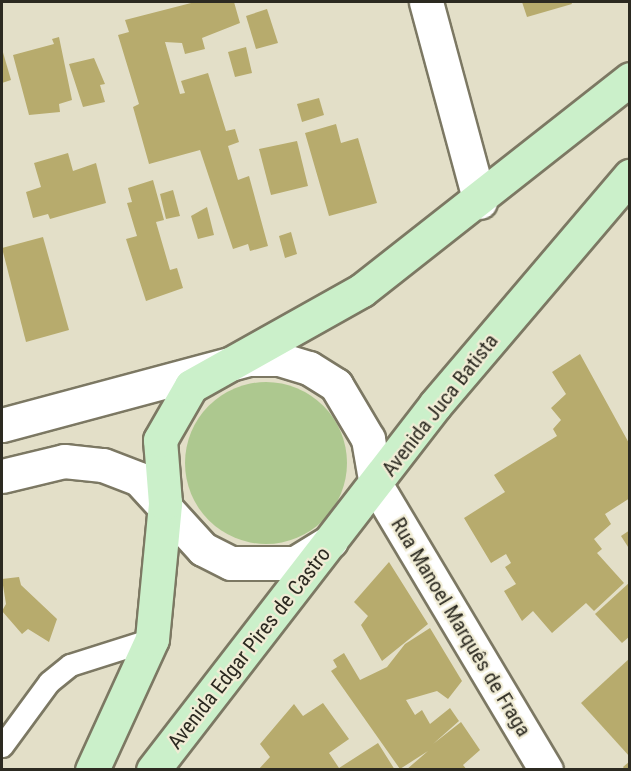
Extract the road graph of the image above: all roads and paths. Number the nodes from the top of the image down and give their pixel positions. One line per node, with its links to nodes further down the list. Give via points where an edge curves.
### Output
1 (426, 2): 4 (main road)
2 (630, 79): 4 (main road, Avenida Juca Batista)
3 (630, 176): 8 (main road, Avenida Juca Batista, via 435,405)
4 (480, 202): 5 (main road, Avenida Juca Batista, via 362,290)
5 (222, 366): 6 (main road, Avenida Juca Batista); 8 (main road, Avenida Juca Batista, via 279,359 309,368 336,385 368,439); 9 (main road, via 191,386 160,440)
6 (2, 425)
7 (2, 476): 9 (main road, via 64,461 103,465 139,479)
8 (376, 485): 10 (main road); 15 (main road, Rua Manoel Marquês de Fraga)
9 (165, 503): 10 (main road, via 203,549 231,563 295,563 322,549); 11 (main road)
10 (345, 527): 13 (main road, Avenida Edgar Pires de Castro)
11 (152, 639): 12 (lane, via 70,665 49,682); 14 (main road)
12 (2, 746)
13 (156, 768)
14 (92, 770)
15 (546, 770)

